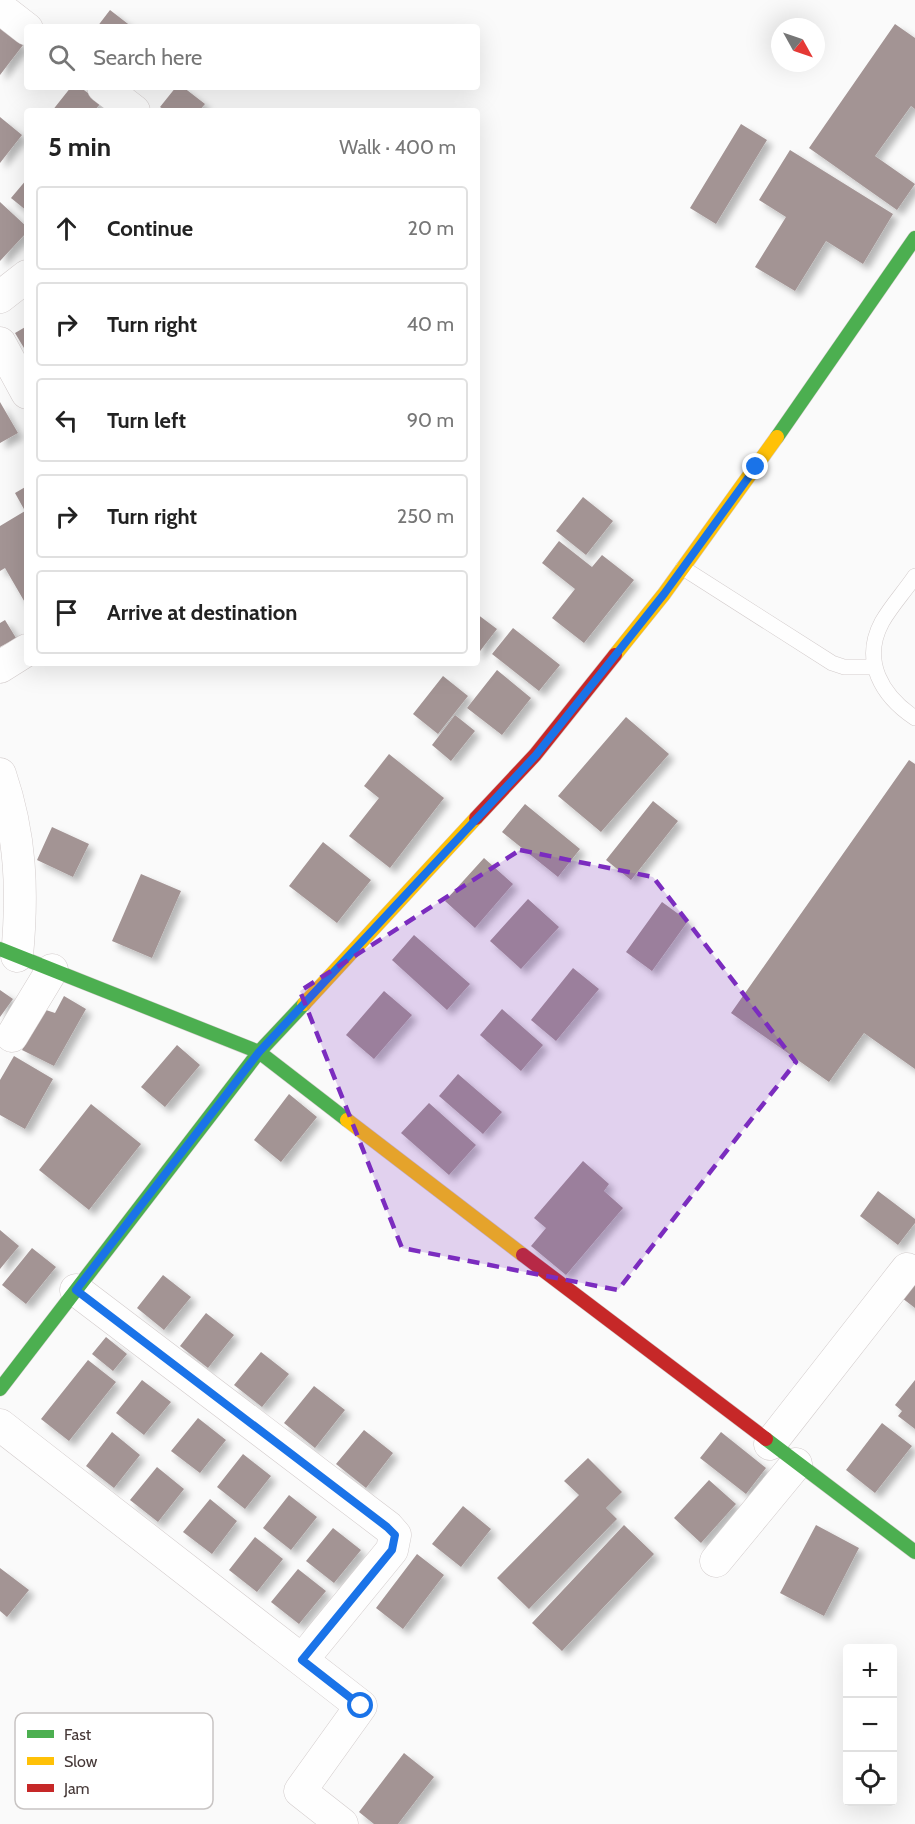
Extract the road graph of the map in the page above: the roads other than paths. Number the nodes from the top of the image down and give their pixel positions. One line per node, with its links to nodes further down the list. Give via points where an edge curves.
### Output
1 (0, 8): 2 (street)
2 (24, 27)
3 (107, 90): 4 (street)
4 (130, 108)
5 (915, 238): 10 (street)
6 (24, 278): 7 (street)
7 (0, 297)
8 (0, 343): 9 (street)
9 (24, 387)
10 (683, 568): 14 (lane, via 832,663); 20 (street, via 536,755)
11 (915, 576): 14 (lane, via 883,621 874,652)
12 (24, 652): 13 (street)
13 (0, 667)
14 (875, 667): 15 (lane, via 892,700)
15 (915, 718)
16 (0, 774): 17 (street, via 17,836 21,871 20,919)
17 (8, 952): 18 (street)
18 (52, 970): 19 (street); 20 (street)
19 (12, 1035)
20 (259, 1052): 22 (street); 25 (street)
21 (907, 1269): 25 (street)
22 (76, 1290): 23 (street); 29 (street, via 395,1535 392,1550)
23 (0, 1389)
24 (0, 1425): 29 (street)
25 (770, 1444): 26 (street)
26 (796, 1464): 27 (street); 28 (street)
27 (915, 1552)
28 (716, 1561)
29 (302, 1660): 30 (street, via 361,1706 300,1791)
30 (342, 1824)

